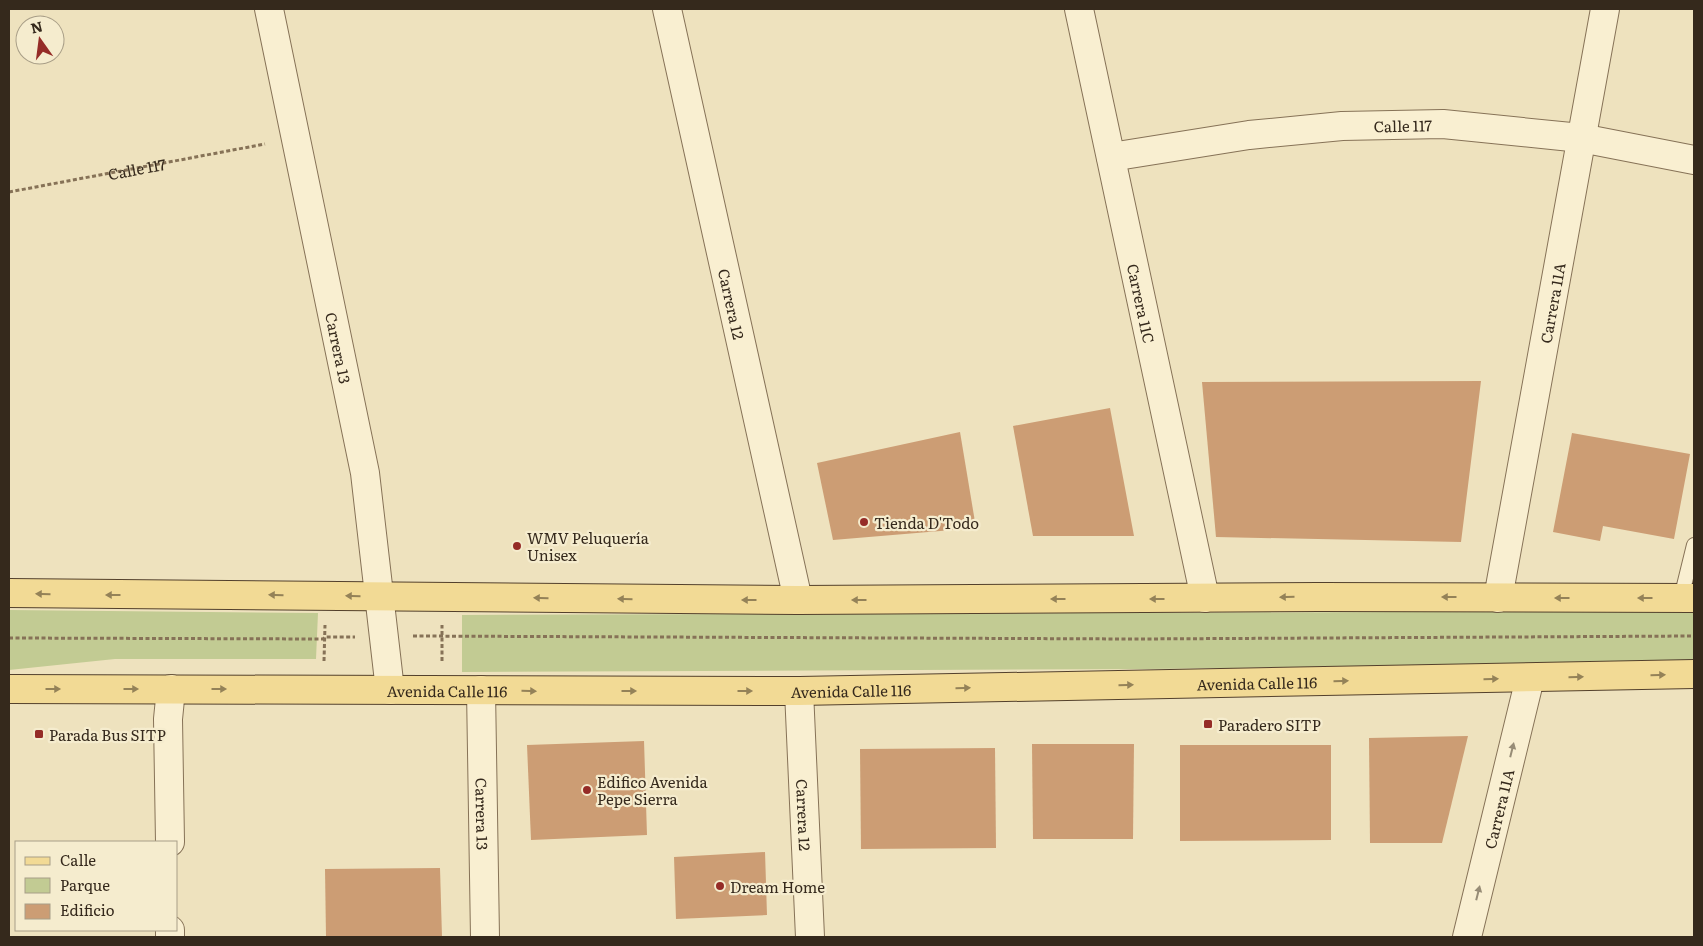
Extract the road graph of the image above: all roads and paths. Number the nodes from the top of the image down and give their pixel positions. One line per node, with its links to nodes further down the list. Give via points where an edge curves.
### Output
1 (269, 9): 12 (street, Carrera 13, via 365,473)
2 (667, 9): 16 (street, Carrera 12)
3 (1079, 9): 7 (street, Carrera 11C)
4 (1605, 9): 5 (street, Carrera 11A)
5 (1582, 138): 7 (street, Calle 117, via 1443,124 1342,126 1249,135); 8 (street, Calle 117); 14 (street, Carrera 11A)
6 (266, 144): 9 (path, Calle 117)
7 (1111, 157): 13 (street, Carrera 11C)
8 (1694, 160)
9 (9, 192)
10 (1694, 545): 15 (lane)
11 (9, 593): 12 (main road, one-way to 11)
12 (380, 597): 16 (main road, one-way to 12); 17 (street, Carrera 13)
13 (1206, 598): 14 (main road, one-way to 13); 16 (main road, one-way to 16)
14 (1498, 598): 15 (main road, one-way to 14)
15 (1687, 598)
16 (798, 600)
17 (385, 636): 18 (path, via 1136,639); 19 (path, via 322,639); 24 (street, Carrera 13)
18 (1694, 636)
19 (9, 638)
20 (1694, 674): 21 (main road, Avenida Calle 116, one-way to 20)
21 (1530, 678): 26 (main road, Avenida Calle 116, one-way to 21); 30 (street, Carrera 11A, one-way to 21)
22 (9, 688): 23 (main road, Avenida Calle 116, one-way to 23)
23 (171, 689): 24 (main road, Avenida Calle 116, one-way to 24); 27 (street, via 168,719)
24 (390, 690): 25 (main road, Avenida Calle 116)
25 (481, 690): 26 (main road, Avenida Calle 116, one-way to 26); 28 (street, Carrera 13)
26 (799, 691): 29 (street, Carrera 12)
27 (170, 841)
28 (485, 937)
29 (810, 937)
30 (1467, 937)

